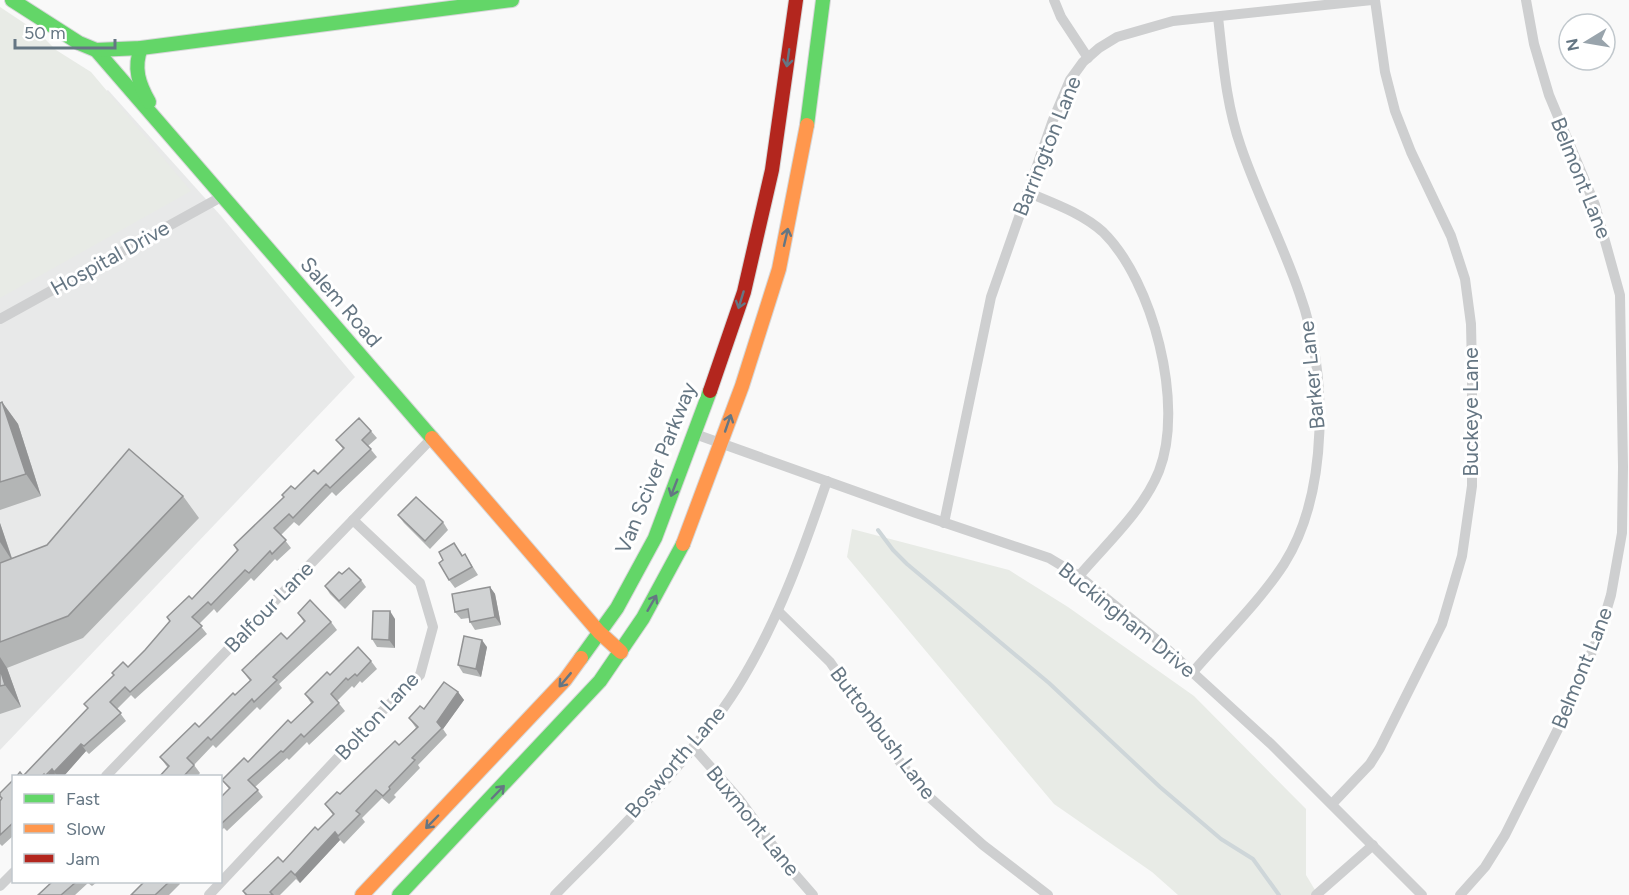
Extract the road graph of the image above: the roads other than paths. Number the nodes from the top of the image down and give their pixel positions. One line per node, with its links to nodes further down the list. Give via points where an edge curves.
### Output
1 (12, 0): 10 (street, Salem Road)
2 (512, 0): 9 (street)
3 (796, 0): 16 (street, Van Sciver Parkway, one-way to 16, via 777,140 757,237 740,302)
4 (823, 0): 18 (street, one-way to 4, via 781,259 805,139)
5 (1054, 0): 11 (street)
6 (1373, 0): 8 (street, Barrington Lane); 29 (street, Buckeye Lane, via 1395,111 1451,236 1465,279 1471,324 1472,486 1462,556 1442,624 1380,748)
7 (1526, 0): 43 (street, Belmont Lane, via 1545,84 1602,223 1620,295 1622,533 1611,595 1599,634 1565,715 1506,835)
8 (1218, 17): 11 (street, Barrington Lane, via 1173,21 1117,37); 26 (street, Barker Lane, via 1227,94 1241,146 1307,318 1319,403 1319,446 1310,508 1284,565)
9 (141, 48): 10 (street); 12 (street, via 136,69 143,92)
10 (96, 50): 12 (street, Salem Road)
11 (1088, 58): 13 (street, Barrington Lane, via 1070,80)
12 (169, 135): 14 (street, Salem Road)
13 (1027, 192): 21 (street, Barrington Lane, via 986,315); 22 (street, via 1091,222 1123,259 1151,320 1169,391 1168,434 1158,472 1137,507)
14 (221, 197): 15 (street, Hospital Drive); 17 (street, Salem Road)
15 (0, 319)
16 (695, 434): 18 (street, Buckingham Drive); 24 (street, Van Sciver Parkway, one-way to 24, via 655,538)
17 (432, 438): 20 (street, Balfour Lane); 24 (street, Salem Road)
18 (721, 444): 19 (street, Buckingham Drive); 25 (street, one-way to 18, via 685,539)
19 (827, 481): 21 (street, Buckingham Drive); 23 (street, Bosworth Lane)
20 (353, 520): 28 (street, Balfour Lane); 32 (street, Bolton Lane, via 420,584 433,627 420,675)
21 (944, 523): 22 (street, Buckingham Drive, via 1049,558)
22 (1079, 576): 26 (street, Buckingham Drive)
23 (778, 612): 27 (street, Bosworth Lane, via 743,678); 40 (street, Buttonbush Lane, via 830,662 927,795)
24 (599, 632): 25 (street, Salem Road); 36 (street, Van Sciver Parkway, one-way to 36, via 537,712)
25 (621, 652): 37 (street, one-way to 25, via 576,709)
26 (1193, 672): 29 (street, Buckingham Drive)
27 (693, 747): 38 (street, Bosworth Lane); 39 (street, Buxmont Lane)
28 (108, 775)
29 (1332, 804): 30 (street, Buckingham Drive)
30 (1373, 845): 41 (street); 42 (street, Buckingham Drive)
31 (12, 874): 34 (street)
32 (222, 881)
33 (220, 883): 35 (street, Bolton Lane)
34 (0, 886)
35 (209, 895)
36 (362, 895)
37 (399, 895)
38 (555, 895)
39 (813, 895)
40 (1048, 895)
41 (1316, 895)
42 (1422, 895)
43 (1460, 895)

